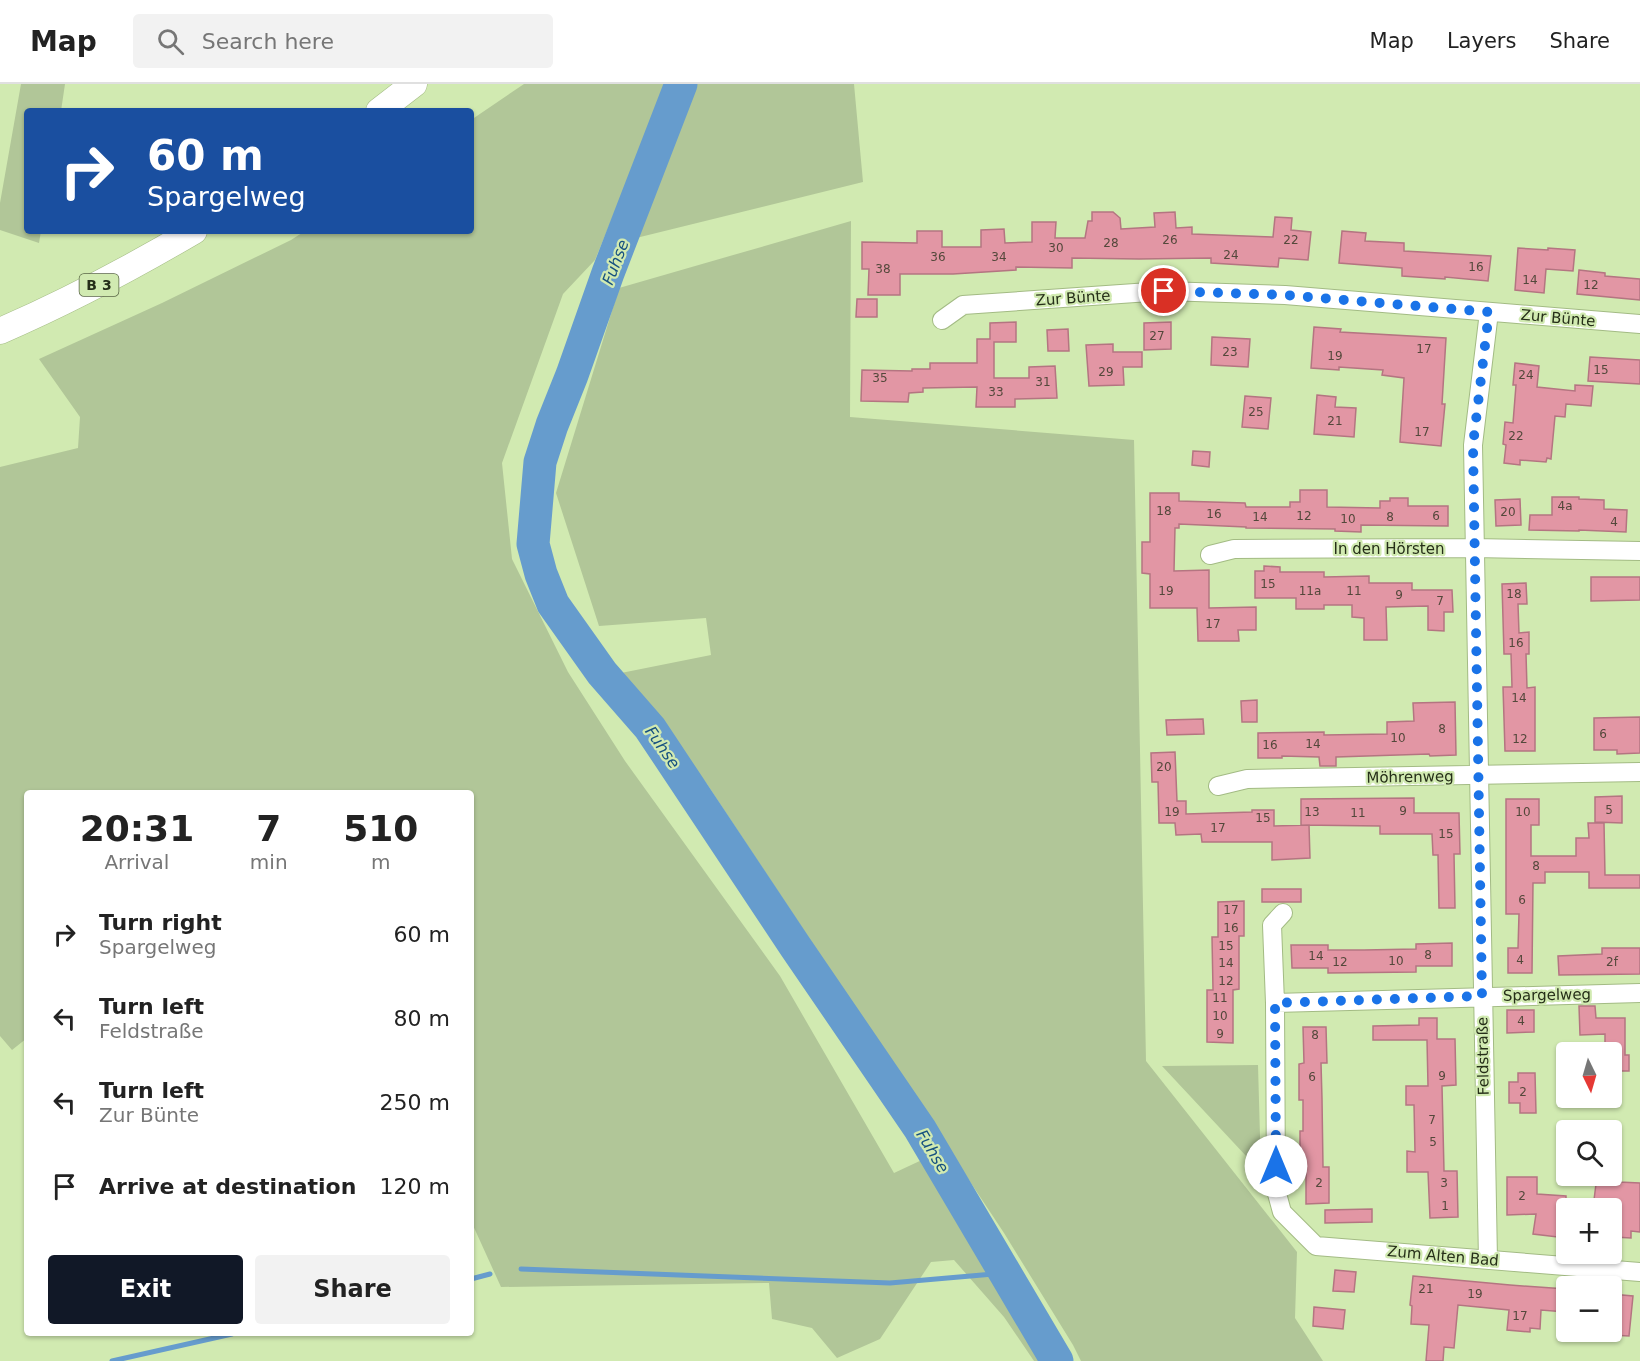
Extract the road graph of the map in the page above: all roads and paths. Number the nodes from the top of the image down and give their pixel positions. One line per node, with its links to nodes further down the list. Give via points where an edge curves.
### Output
1 (414, 84): 2 (highway)
2 (383, 108)
3 (189, 234): 7 (highway, B 3, via 108,280)
4 (1489, 312): 5 (street, Zur Bünte, via 1285,295 1164,291 963,305); 6 (street, Zur Bünte); 8 (street, Feldstraße, via 1473,445)
5 (942, 320)
6 (1640, 324)
7 (0, 331)
8 (1474, 548): 9 (street, In den Hörsten); 10 (street, In den Hörsten, via 1234,549); 12 (street, Feldstraße)
9 (1640, 551)
10 (1210, 555)
11 (1640, 772): 12 (street, Möhrenweg)
12 (1478, 776): 13 (street, Möhrenweg, via 1247,779); 16 (street, Feldstraße)
13 (1218, 786)
14 (1283, 913): 17 (street, via 1272,925)
15 (1640, 993): 16 (street, Spargelweg)
16 (1482, 996): 17 (street, Spargelweg); 18 (street, Feldstraße)
17 (1275, 1003): 18 (street, Zum Alten Bad, via 1276,1190 1282,1212 1316,1246)
18 (1488, 1260): 19 (street, Zum Alten Bad)
19 (1640, 1272)

